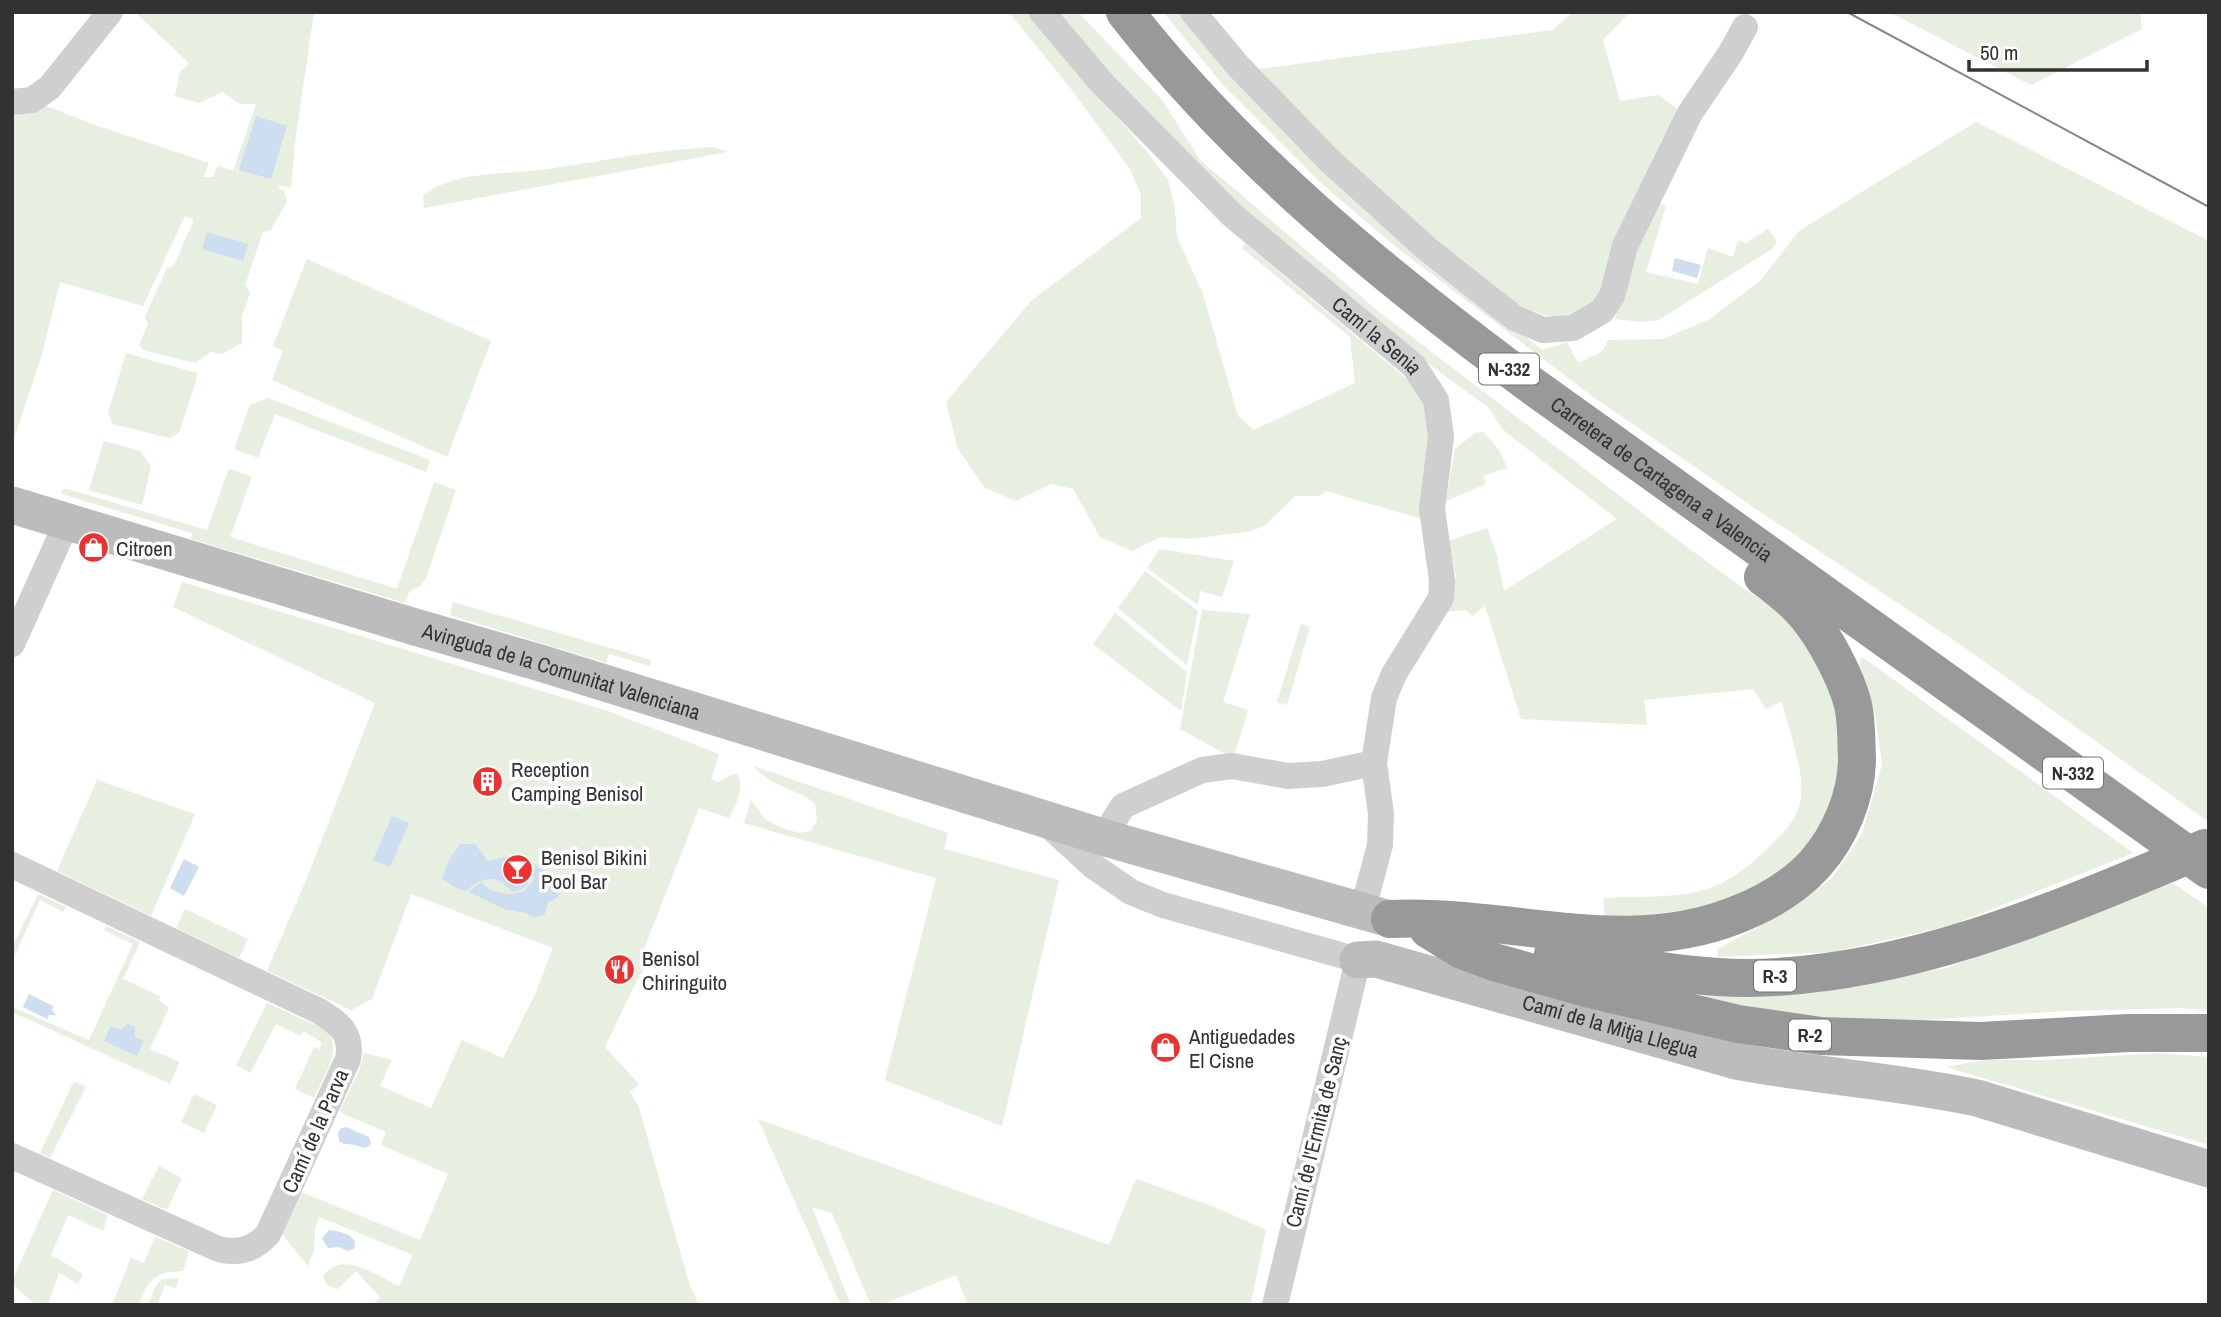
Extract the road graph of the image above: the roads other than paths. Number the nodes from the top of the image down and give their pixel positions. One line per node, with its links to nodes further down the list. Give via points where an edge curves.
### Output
1 (110, 12): 6 (street, via 50,88 32,100)
2 (1042, 12): 12 (street, Camí la Senia, via 1101,82 1232,215 1414,366 1436,400 1441,438 1432,509 1441,598 1384,698)
3 (1125, 12): 7 (highway, Carretera de Cartagena a Valencia / N-332, via 1261,162)
4 (1193, 12): 5 (street, via 1329,160 1426,248 1516,318 1543,330 1573,328 1602,311 1612,296 1625,246 1690,113)
5 (1745, 27)
6 (12, 102)
7 (1430, 310): 11 (highway, Carretera de Cartagena a Valencia / N-332); 18 (highway, via 1469,354 1528,405 1767,580 1806,615 1853,704 1857,764 1839,828 1800,880 1761,906 1697,929 1620,935)
8 (12, 505): 9 (main road, Avinguda de la Comunitat Valenciana)
9 (67, 522): 10 (street); 13 (main road, Avinguda de la Comunitat Valenciana)
10 (12, 644)
11 (1938, 675): 15 (highway, via 2035,726); 17 (highway, Carretera de Cartagena a Valencia / N-332)
12 (1374, 763): 14 (street, via 1288,776 1232,765 1202,770 1123,806); 18 (street, Camí la Senia, via 1381,814)
13 (1041, 818): 14 (main road, Avinguda de la Comunitat Valenciana); 20 (street, Camí de la Mitja Llegua, via 1093,866 1130,891 1175,909)
14 (1109, 839): 18 (main road, Avinguda de la Comunitat Valenciana)
15 (2209, 846): 19 (highway, R-3, via 1936,950 1790,976 1708,976 1552,954)
16 (12, 865): 22 (street, Camí de la Parva, via 319,1011 341,1027 350,1048 268,1234 241,1251 216,1248)
17 (2209, 870)
18 (1375, 915): 19 (highway, R-3)
19 (1428, 929): 21 (highway, R-2, via 1462,950 1494,962 1586,988 1738,1024 1821,1036 1982,1041)
20 (1358, 960): 23 (main road, Camí de la Mitja Llegua, via 1376,959 1736,1061 1977,1098); 24 (street, Camí de l'Ermita de Sanç)
21 (2209, 1033)
22 (12, 1156)
23 (2209, 1168)
24 (1275, 1305)

